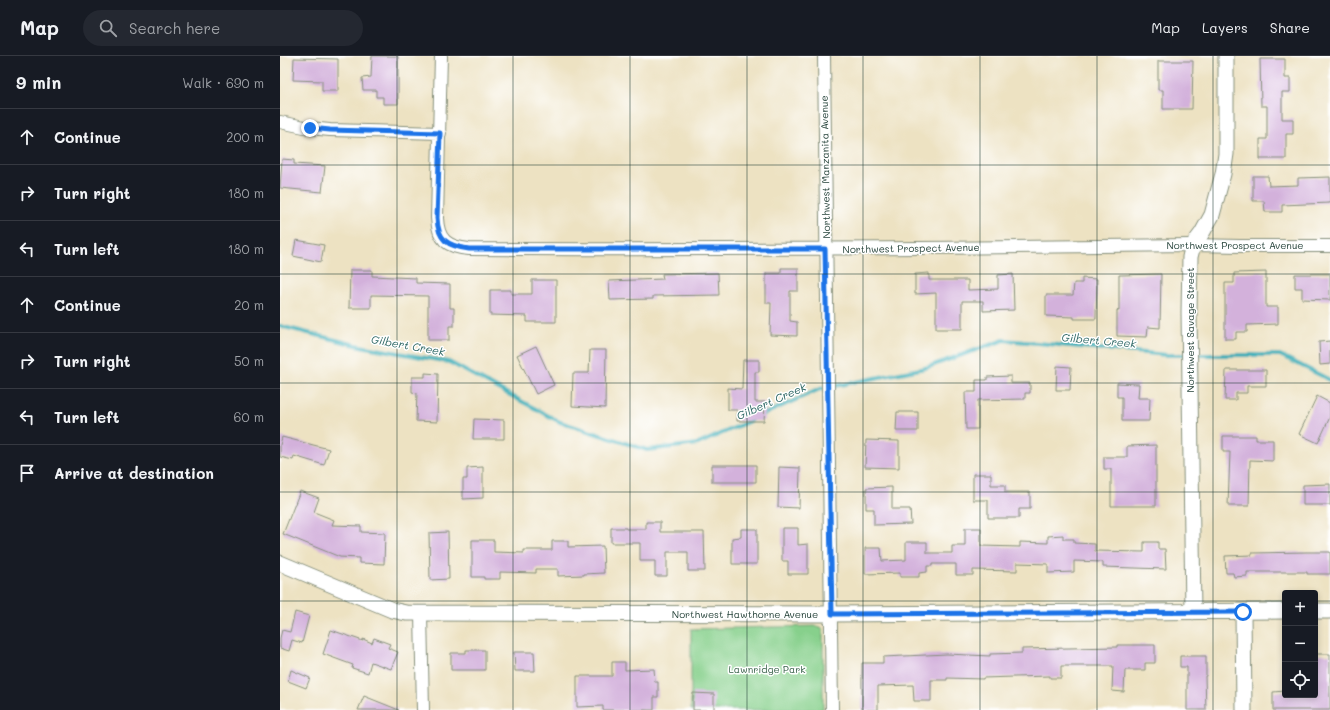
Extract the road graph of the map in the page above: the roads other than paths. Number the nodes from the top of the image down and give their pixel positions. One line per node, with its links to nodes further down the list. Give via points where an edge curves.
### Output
1 (442, 56): 5 (street, Northwest Prospect Avenue)
2 (824, 56): 8 (street, Northwest Manzanita Avenue)
3 (1226, 56): 6 (street, Northwest Savage Street, via 1226,154 1223,174 1212,215)
4 (280, 122): 5 (street, via 330,130)
5 (440, 133): 8 (street, Northwest Prospect Avenue, via 438,230 442,238 456,248)
6 (1193, 245): 7 (street, Northwest Prospect Avenue); 8 (street, Northwest Prospect Avenue); 13 (street, Northwest Savage Street, via 1190,257 1189,312)
7 (1330, 246)
8 (825, 249): 16 (street, Northwest Manzanita Avenue)
9 (280, 563): 15 (street, Northwest Hawthorne Avenue, via 392,610)
10 (1282, 611): 14 (street, Northwest Hawthorne Avenue)
11 (1318, 611): 12 (street)
12 (1330, 611)
13 (1193, 612): 14 (street, Northwest Hawthorne Avenue); 16 (street, Northwest Hawthorne Avenue)
14 (1243, 612): 19 (street)
15 (421, 613): 16 (street, Northwest Hawthorne Avenue); 17 (street)
16 (832, 614): 18 (street, Northwest Manzanita Avenue)
17 (423, 710)
18 (832, 710)
19 (1244, 710)

